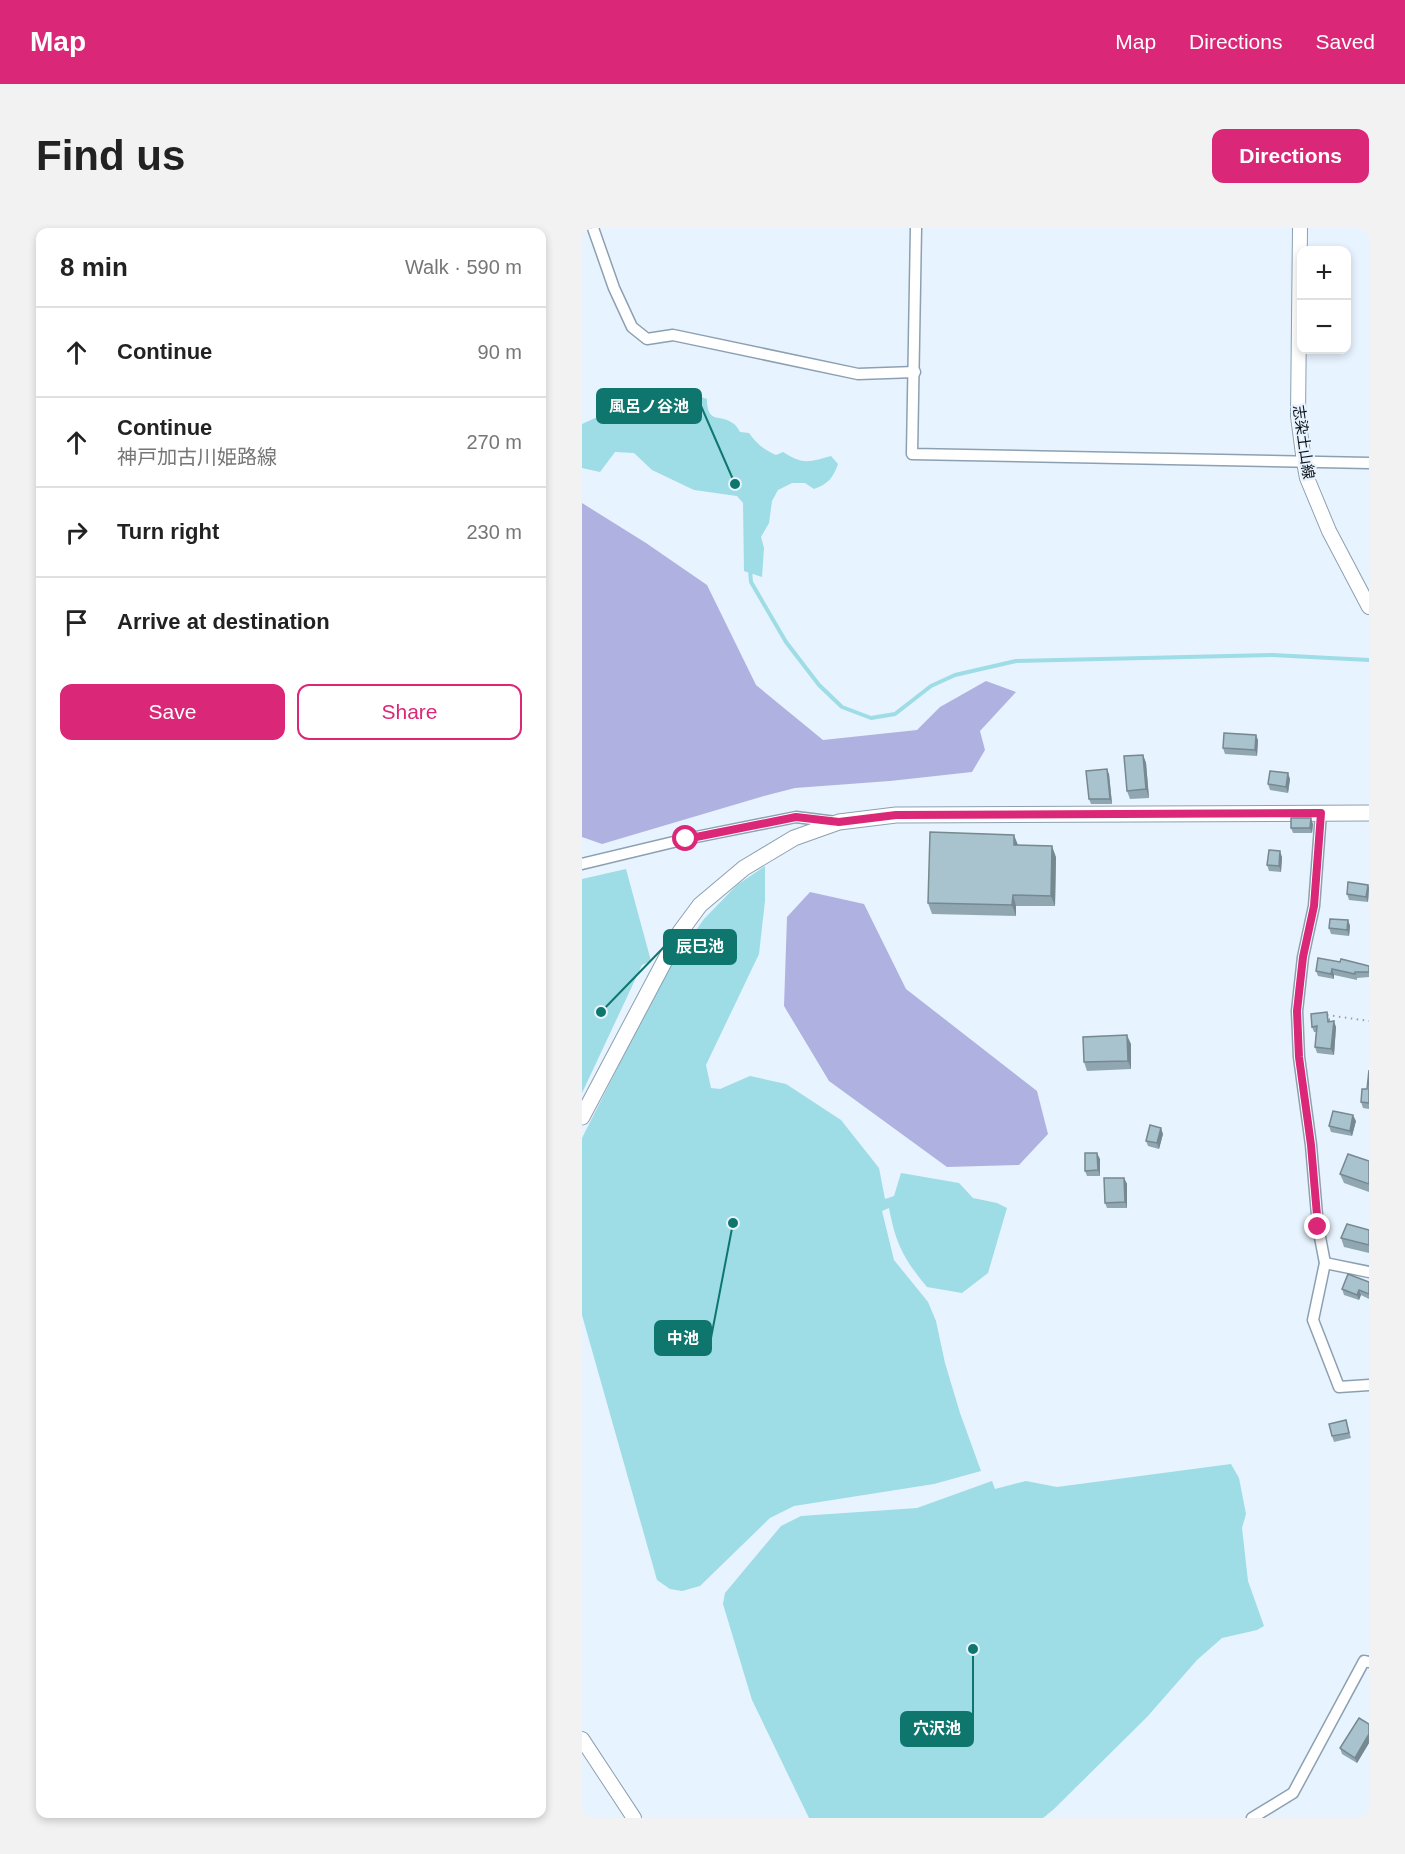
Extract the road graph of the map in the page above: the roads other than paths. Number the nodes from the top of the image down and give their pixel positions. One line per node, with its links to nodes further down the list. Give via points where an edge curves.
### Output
1 (593, 228): 4 (street, via 632,327 647,339 674,335 858,374)
2 (916, 228): 4 (street)
3 (1300, 228): 5 (main road, 志染土山線, via 1298,416)
4 (915, 372): 5 (street, via 912,454)
5 (1304, 462): 6 (street); 7 (main road, 志染土山線, via 1329,531)
6 (1369, 463)
7 (1369, 607)
8 (1321, 813): 9 (main road); 10 (main road, via 896,815); 13 (street, via 1314,906 1297,1011 1299,1057)
9 (1369, 813)
10 (839, 822): 11 (street, via 796,817); 12 (main road, via 794,838 744,868 700,905 681,932)
11 (582, 864)
12 (582, 1117)
13 (1325, 1263): 14 (street); 15 (street, via 1313,1320 1326,1357 1339,1387)
14 (1369, 1272)
15 (1369, 1385)
16 (1369, 1662): 19 (street, via 1364,1661 1293,1793)
17 (582, 1739): 18 (main road)
18 (634, 1818)
19 (1252, 1818)

